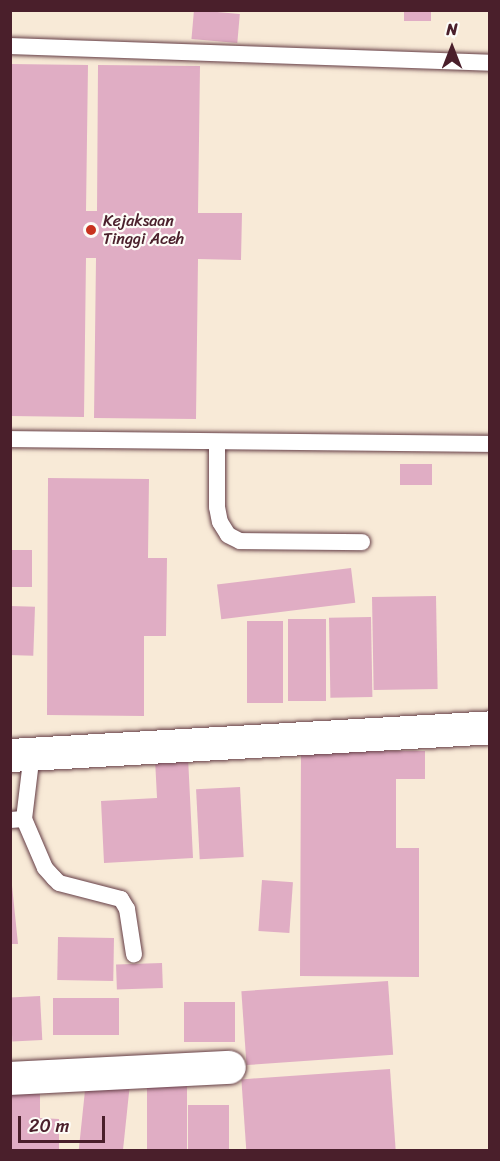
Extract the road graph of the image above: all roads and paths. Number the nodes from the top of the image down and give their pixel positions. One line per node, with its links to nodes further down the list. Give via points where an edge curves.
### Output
1 (10, 46): 2 (lane)
2 (489, 63)
3 (10, 439): 4 (lane)
4 (217, 443): 5 (lane); 6 (lane, via 217,507 228,535 240,541)
5 (489, 444)
6 (362, 542)
7 (489, 727): 8 (street)
8 (21, 754): 9 (lane)
9 (17, 819): 10 (lane, via 45,868 59,883 121,899 127,909)
10 (134, 954)
11 (229, 1067): 12 (street)
12 (10, 1078)

